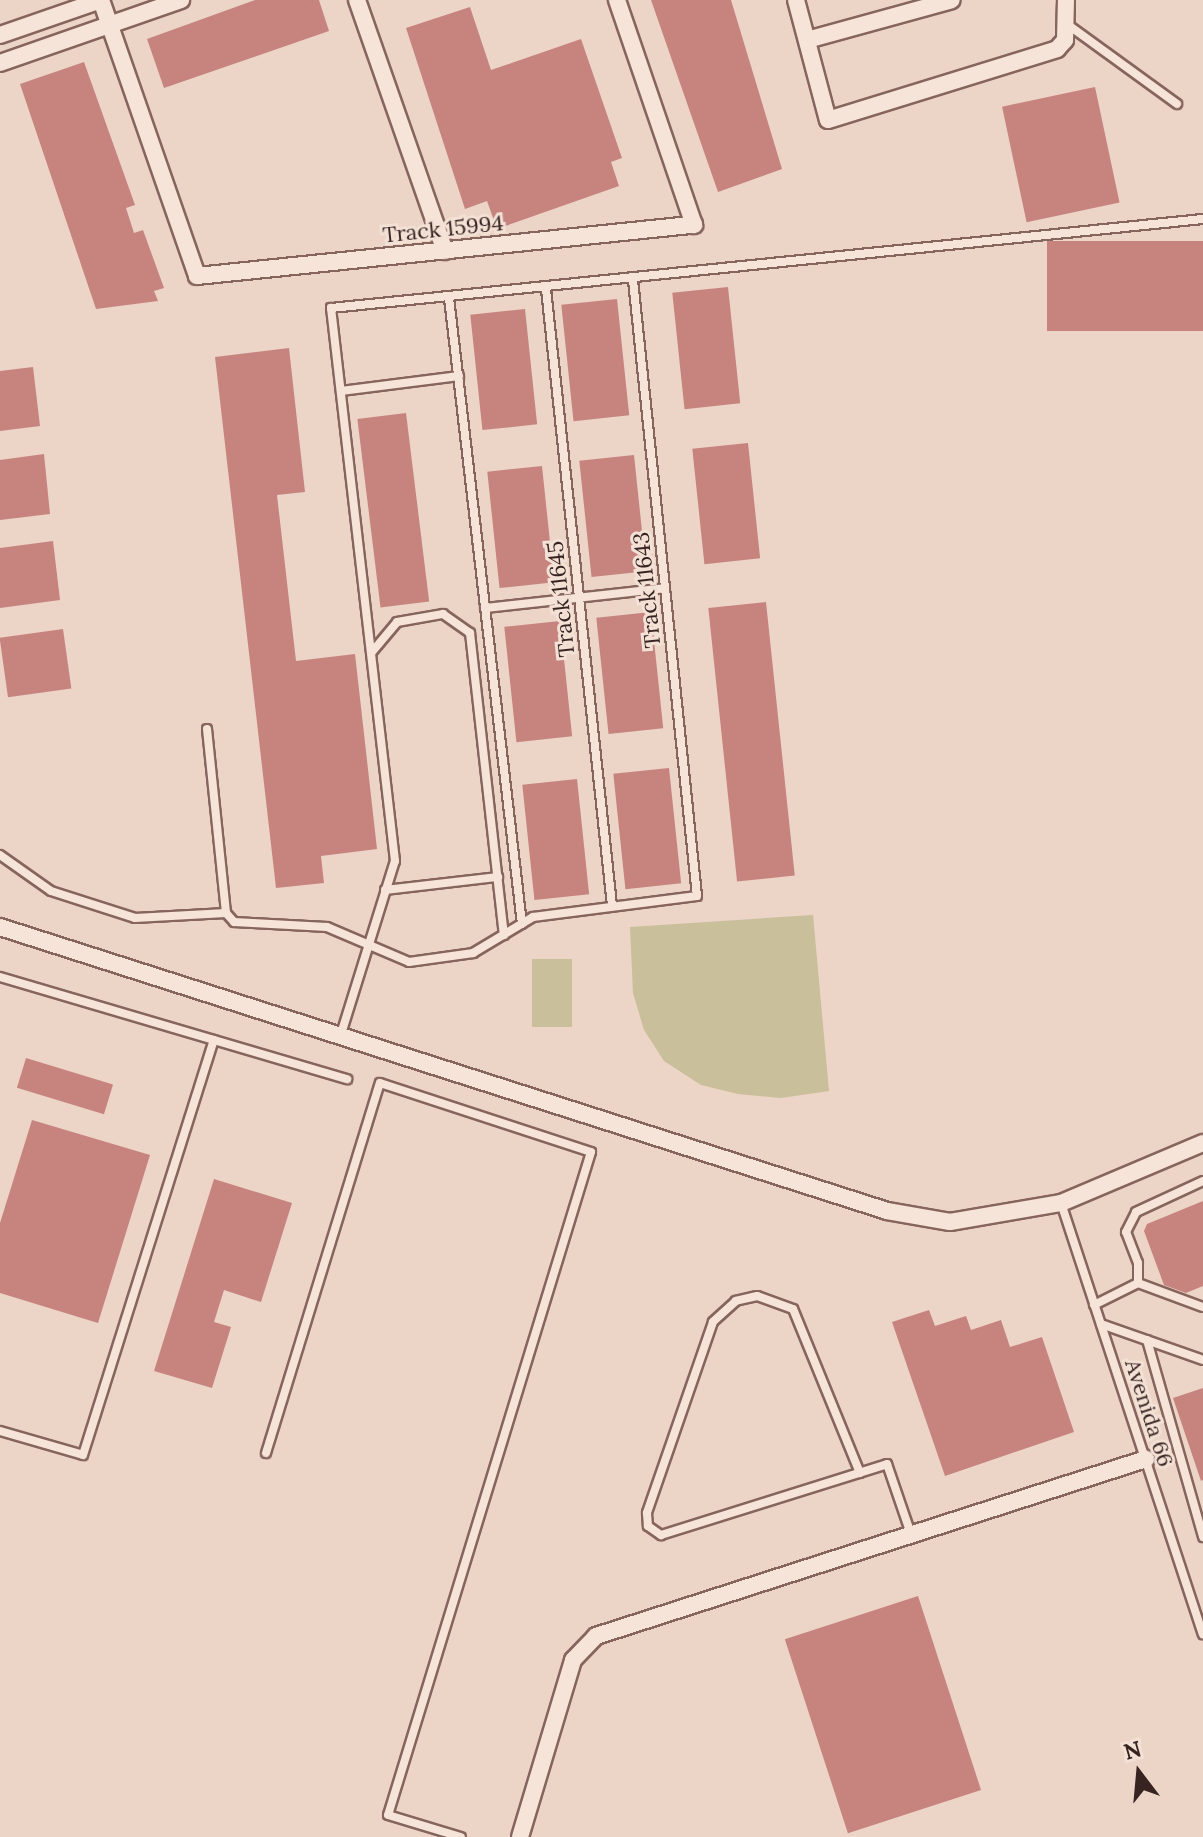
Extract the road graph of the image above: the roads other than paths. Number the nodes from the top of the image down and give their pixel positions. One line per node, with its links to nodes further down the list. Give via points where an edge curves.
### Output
1 (101, 0): 9 (street); 10 (street)
2 (181, 0): 9 (street)
3 (357, 0): 15 (street)
4 (617, 0): 15 (street, Track 15994, via 694,225)
5 (796, 0): 11 (street)
6 (952, 0): 11 (street)
7 (1066, 0): 8 (street)
8 (1067, 24): 11 (street, via 1065,40 1057,49 828,120); 13 (lane)
9 (110, 25): 12 (street); 15 (street, Track 15994, via 197,276)
10 (0, 35)
11 (807, 40)
12 (0, 63)
13 (1177, 104)
14 (1203, 219): 16 (lane)
15 (445, 251)
16 (633, 280): 17 (lane); 21 (lane, Track 11643)
17 (546, 289): 18 (lane); 22 (lane, Track 11645)
18 (449, 298): 19 (lane); 20 (lane, via 331,308)
19 (459, 376): 20 (lane); 23 (lane)
20 (341, 391): 24 (lane)
21 (665, 588): 22 (lane); 29 (lane, Track 11643, via 697,896)
22 (579, 598): 23 (lane); 29 (lane, Track 11645)
23 (485, 608): 31 (lane)
24 (372, 652): 27 (lane, via 397,622 443,614 470,633); 28 (lane, via 395,861)
25 (207, 729): 30 (lane)
26 (0, 855): 30 (lane, via 51,891 135,918)
27 (498, 877): 28 (lane); 33 (lane)
28 (385, 890): 34 (lane)
29 (612, 906): 31 (lane, via 533,917)
30 (226, 913): 34 (lane, via 246,926 327,927)
31 (522, 924): 33 (lane)
32 (0, 927): 36 (street)
33 (504, 935): 34 (lane, via 473,953 409,962)
34 (368, 944): 36 (lane)
35 (0, 977): 37 (lane)
36 (341, 1034): 41 (street, via 887,1211 950,1222)
37 (214, 1040): 38 (lane); 48 (lane, via 83,1455)
38 (347, 1079)
39 (1203, 1143): 41 (street)
40 (1203, 1181): 42 (lane, via 1136,1212 1129,1222 1126,1232 1138,1263)
41 (1061, 1203): 43 (lane, Avenida 66)
42 (1138, 1283): 43 (lane); 44 (lane)
43 (1094, 1305): 45 (lane, Avenida 66)
44 (1203, 1307)
45 (1101, 1324): 46 (lane); 50 (lane, Avenida 66)
46 (1147, 1340): 47 (lane); 53 (lane)
47 (1203, 1360)
48 (0, 1431)
49 (266, 1453): 55 (lane, via 380,1083 591,1152 388,1815)
50 (1146, 1459): 52 (street); 54 (lane, Avenida 66)
51 (860, 1473): 51 (lane, via 661,1535 648,1526 647,1513 713,1322 736,1301 757,1296 793,1309); 52 (lane, via 887,1464)
52 (911, 1535): 56 (street, via 596,1636 581,1647)
53 (1203, 1537)
54 (1203, 1634)
55 (461, 1837)
56 (520, 1837)

